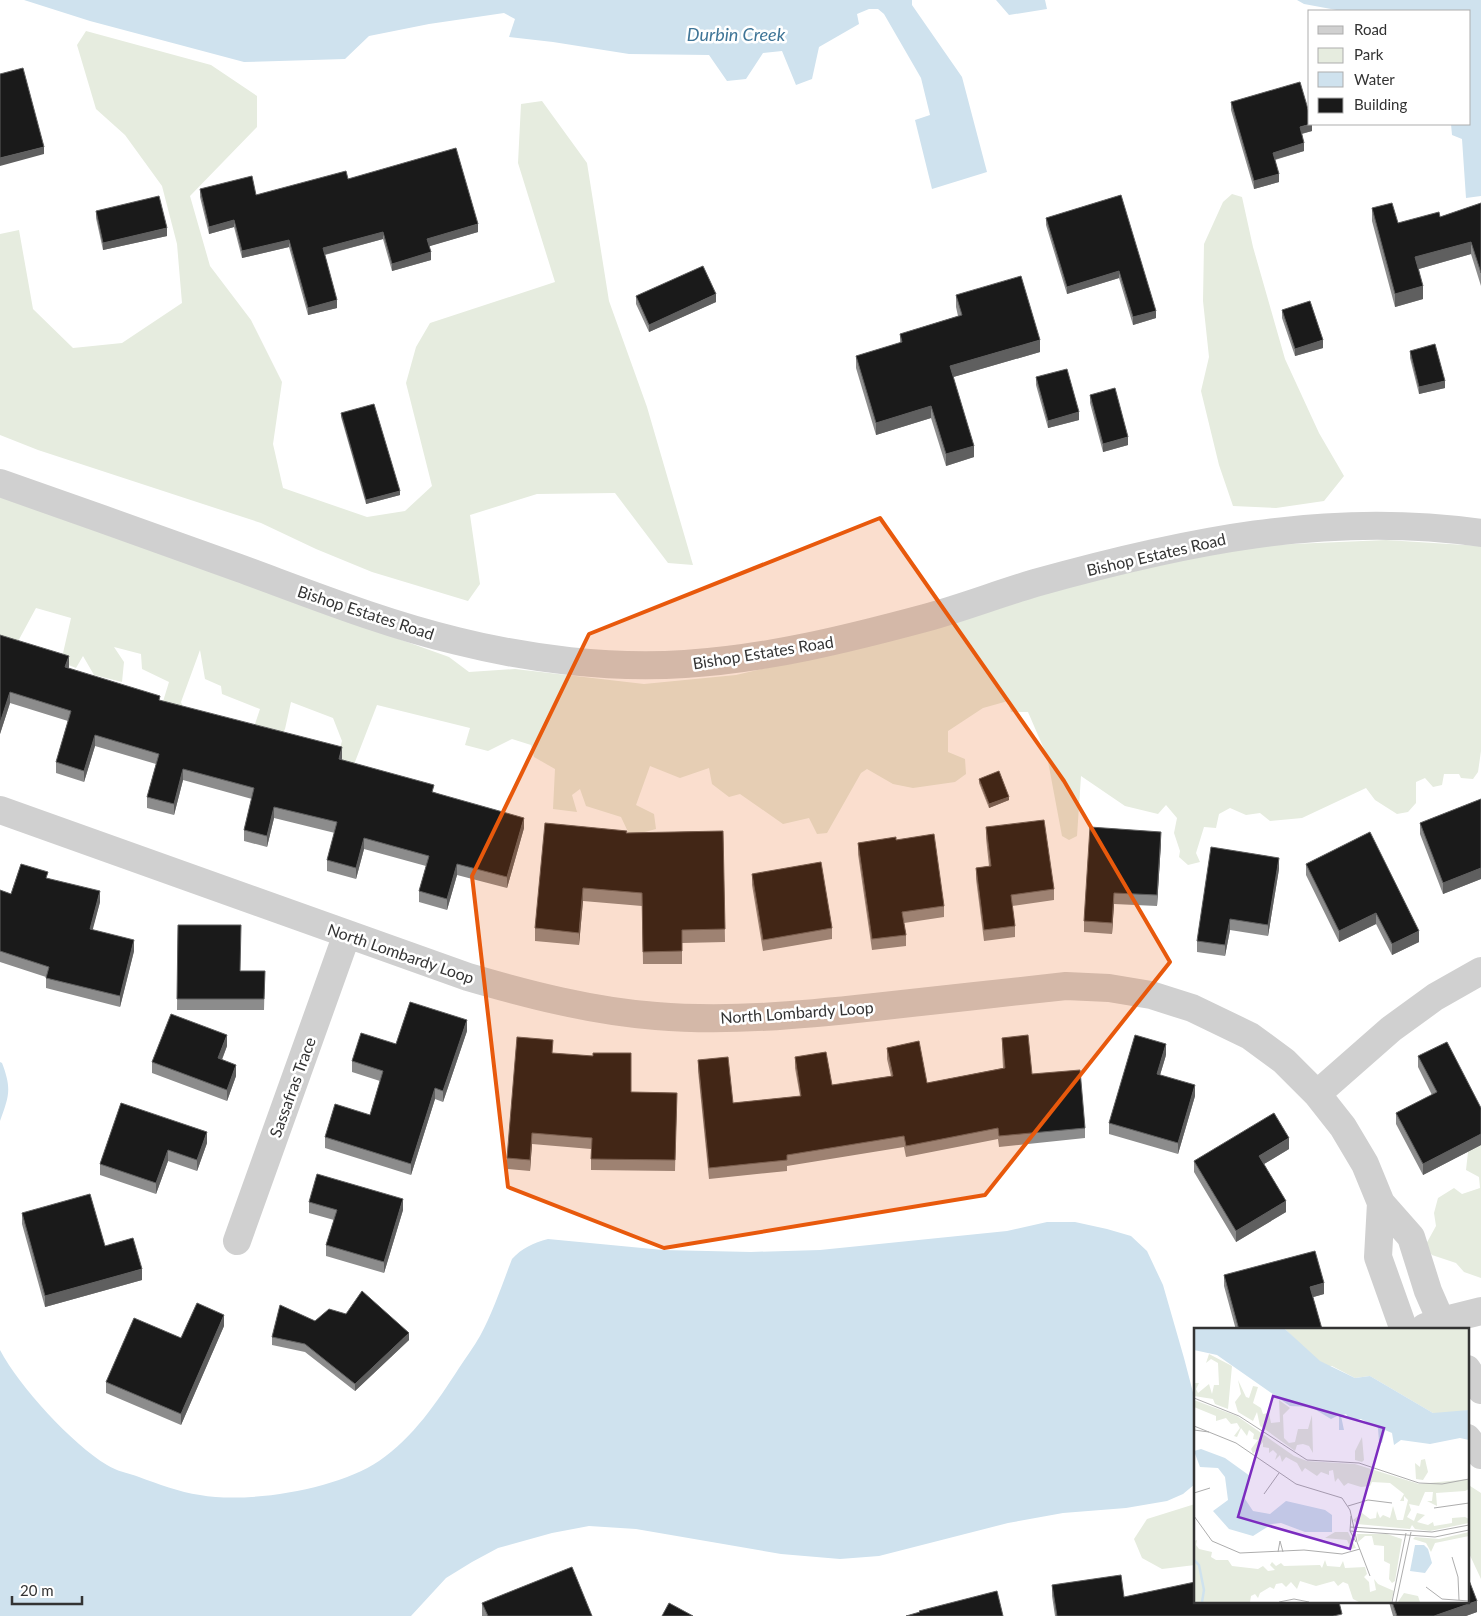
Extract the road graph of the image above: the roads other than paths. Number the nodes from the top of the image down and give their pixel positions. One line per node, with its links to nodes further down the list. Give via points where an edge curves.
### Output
1 (0, 483): 2 (street, Bishop Estates Road, via 360,612 454,641 522,656 639,666 734,660 820,644 927,617 1030,584 1220,538 1356,525 1413,526)
2 (1481, 533)
3 (0, 810): 4 (street, North Lombardy Loop)
4 (347, 934): 6 (street, North Lombardy Loop, via 468,977 530,995 592,1008 656,1016 720,1019 784,1016 1066,986 1109,988 1151,995 1192,1008 1242,1032 1284,1061); 8 (street, Sassafras Trace)
5 (1481, 971): 6 (street, via 1435,997 1391,1029)
6 (1317, 1094): 7 (street, North Lombardy Loop, via 1343,1127 1365,1164)
7 (1381, 1203): 10 (street, North Lombardy Loop, via 1411,1237 1428,1291); 11 (street, North Lombardy Loop, via 1378,1257)
8 (237, 1241)
9 (1481, 1311): 10 (street)
10 (1435, 1327)
11 (1403, 1328)
12 (1468, 1439): 13 (street)
13 (1481, 1455)

